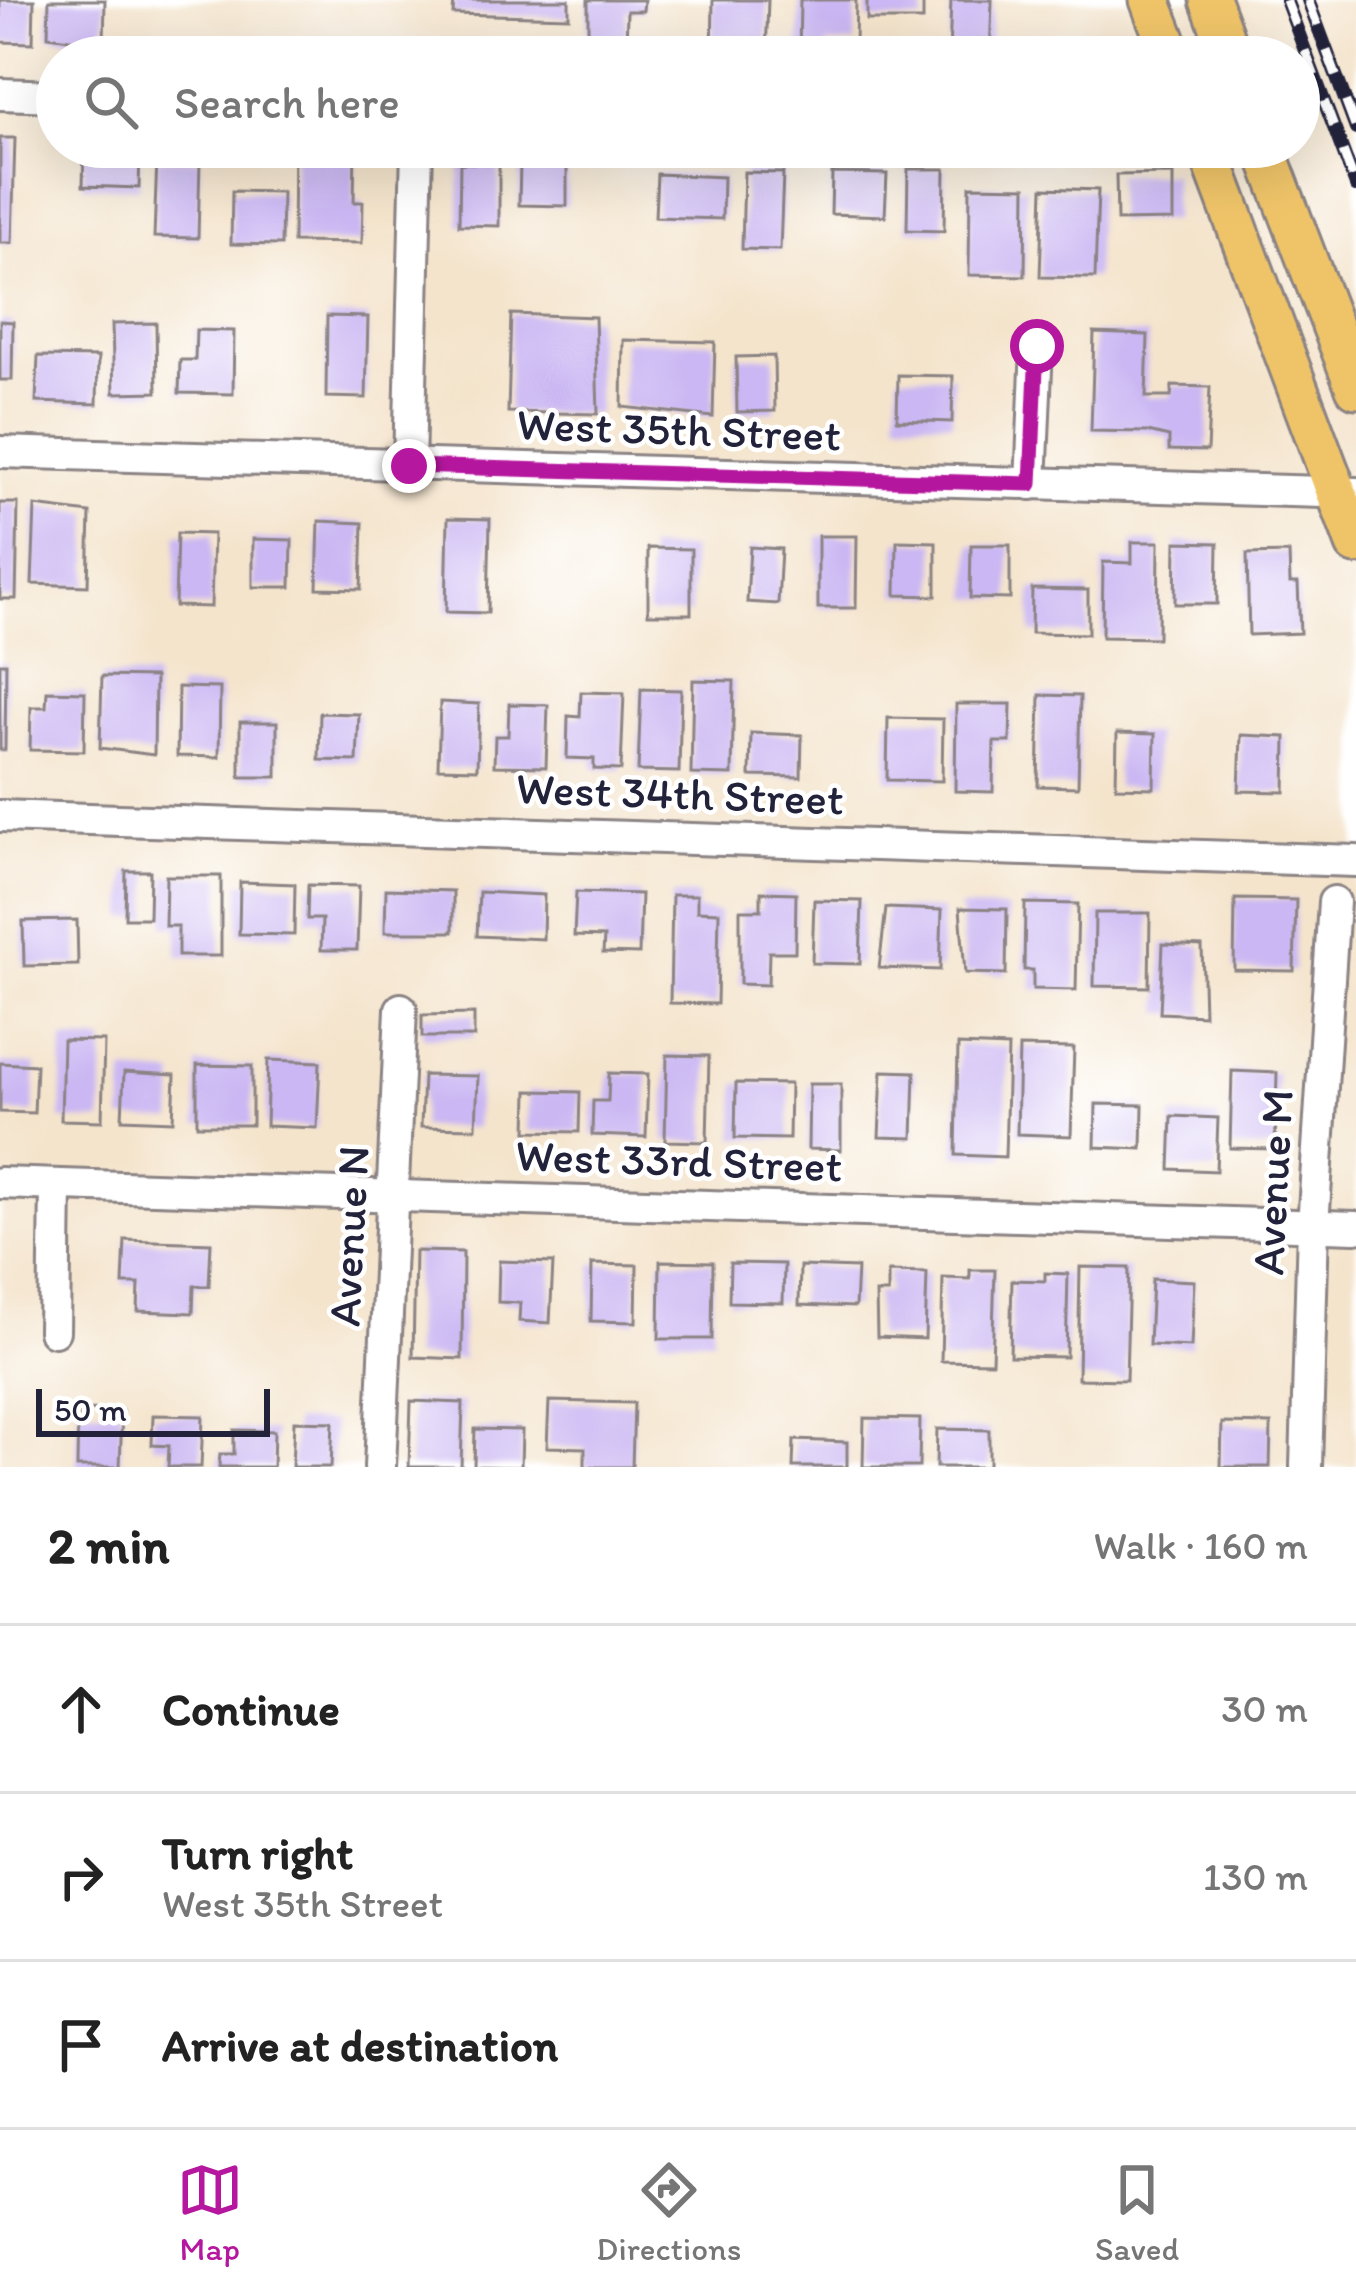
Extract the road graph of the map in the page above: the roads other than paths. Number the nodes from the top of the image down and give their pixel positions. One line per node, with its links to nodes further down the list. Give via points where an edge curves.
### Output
1 (1150, 0): 3 (main road)
2 (1210, 0): 4 (main road)
3 (1164, 36)
4 (1223, 36)
5 (0, 94): 6 (street)
6 (36, 95)
7 (417, 168): 13 (street)
8 (1215, 168): 15 (main road)
9 (1272, 168): 11 (main road)
10 (1037, 346): 14 (street)
11 (1356, 388)
12 (0, 452): 13 (street, West 35th Street)
13 (409, 466): 14 (street, West 35th Street)
14 (1031, 484): 15 (street, West 35th Street)
15 (1346, 492): 16 (main road)
16 (1356, 544)
17 (0, 815): 18 (street, West 34th Street)
18 (1356, 861)
19 (1334, 902): 24 (street, Avenue M)
20 (401, 1009): 23 (street, Avenue N)
21 (0, 1183): 22 (street, West 33rd Street)
22 (56, 1185): 23 (street, West 33rd Street); 26 (street)
23 (396, 1196): 24 (street, West 33rd Street); 27 (street, Avenue N)
24 (1313, 1226): 25 (street, West 33rd Street); 28 (street, Avenue M)
25 (1356, 1227)
26 (54, 1331)
27 (380, 1467)
28 (1306, 1467)

